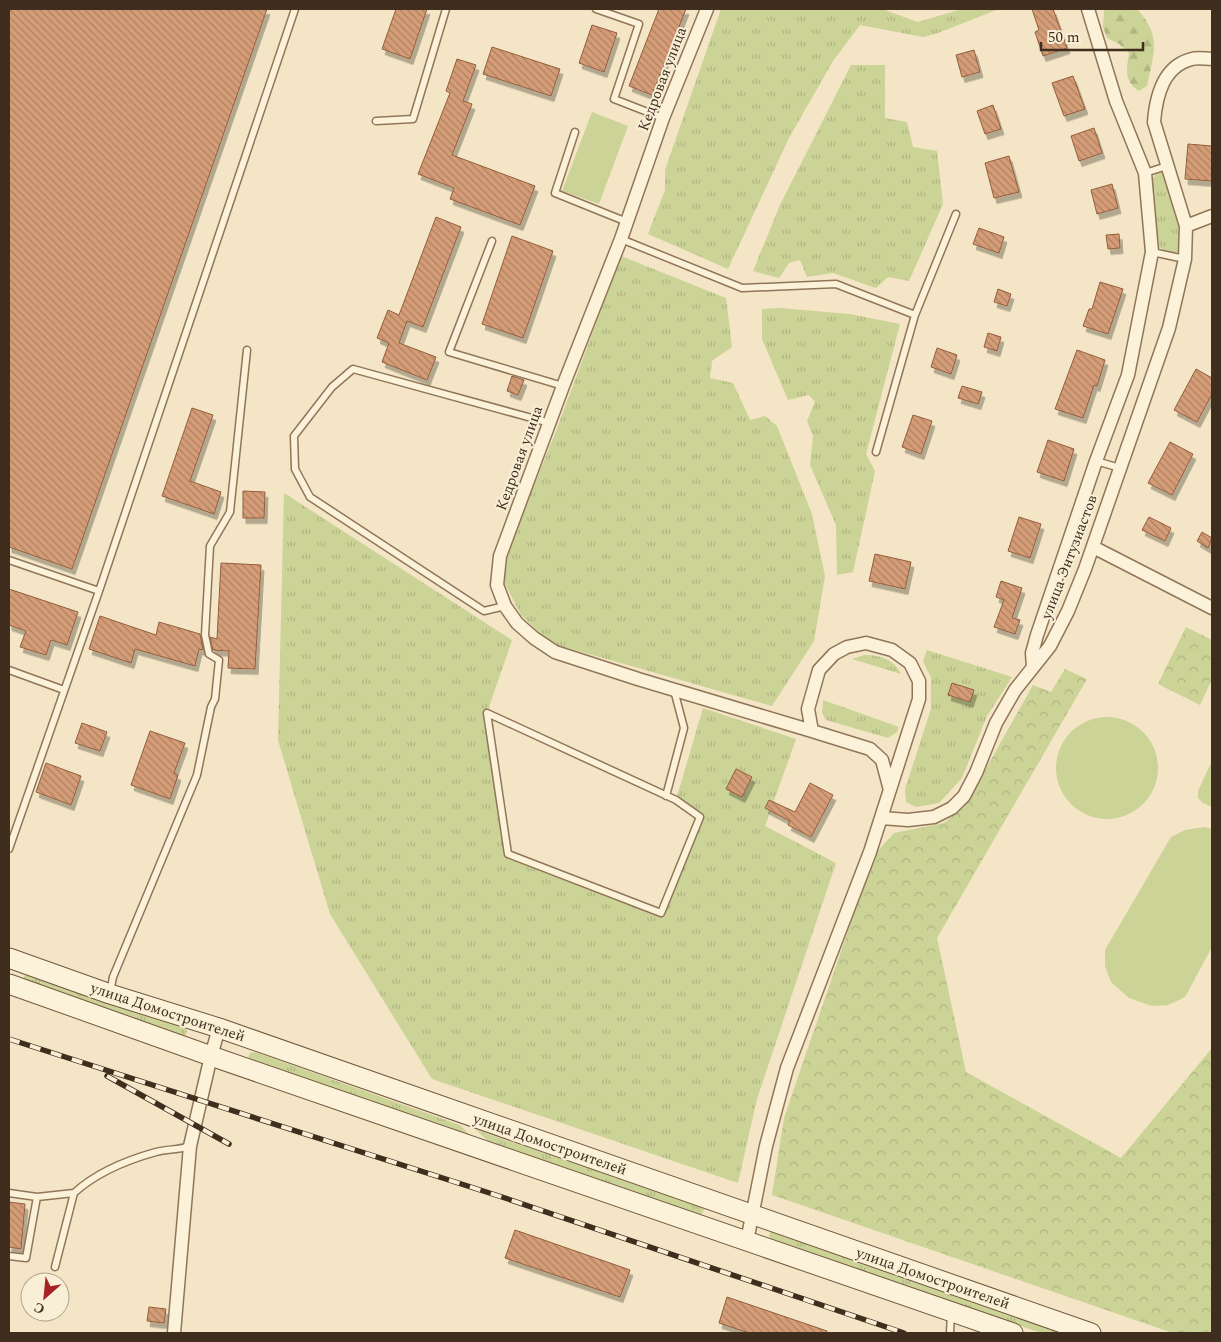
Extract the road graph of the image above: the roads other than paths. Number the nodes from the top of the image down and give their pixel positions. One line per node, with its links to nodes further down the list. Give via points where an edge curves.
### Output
1 (294, 9): 29 (lane)
2 (446, 9): 8 (lane, via 413,119)
3 (596, 9): 7 (lane, via 639,24 614,99)
4 (707, 9): 7 (street, Кедровая улица)
5 (1088, 9): 11 (street, via 1116,101)
6 (1212, 59): 10 (street, улица Энтузиастов, via 1193,58 1176,66 1165,77 1155,107 1154,122)
7 (663, 118): 14 (street, Кедровая улица)
8 (376, 121)
9 (575, 132): 14 (lane, via 555,193)
10 (1167, 166): 11 (lane); 15 (street, улица Энтузиастов)
11 (1145, 173): 18 (street)
12 (956, 214): 20 (lane)
13 (1212, 216): 15 (street)
14 (627, 222): 16 (street, Кедровая улица)
15 (1186, 226): 19 (street, улица Энтузиастов)
16 (621, 239): 20 (lane, via 742,288 836,284); 22 (street, Кедровая улица)
17 (492, 241): 22 (lane, via 449,352)
18 (1152, 252): 19 (lane); 25 (street, via 1128,375)
19 (1186, 259): 26 (street, улица Энтузиастов, via 1169,328)
20 (915, 315): 24 (lane)
21 (247, 350): 43 (lane, via 230,512 210,546 205,635 209,654 219,660 215,699 197,775 114,977)
22 (563, 386): 23 (street, Кедровая улица)
23 (550, 423): 30 (street, Кедровая улица, via 500,556 497,585); 30 (lane, via 354,369 332,387 294,436 294,469 310,497 484,612)
24 (876, 452)
25 (1096, 461): 26 (lane); 32 (street, via 1037,635 1032,653)
26 (1120, 468): 27 (street, улица Энтузиастов)
27 (1093, 547): 31 (street); 32 (street, улица Энтузиастов, via 1068,611 1050,646)
28 (9, 560): 29 (lane)
29 (98, 591): 34 (lane)
30 (504, 606): 35 (street, Кедровая улица, via 517,623 555,652)
31 (1212, 608)
32 (1033, 667): 39 (street, улица Энтузиастов, via 996,723 964,796 952,808 934,817)
33 (9, 670): 34 (lane)
34 (64, 690): 40 (lane)
35 (674, 690): 36 (street, Кедровая улица); 38 (lane, via 684,728)
36 (812, 731): 37 (street, Кедровая улица, via 870,749 882,760); 37 (street, via 808,709 819,670 834,654 866,643 892,650 910,663 919,681 919,699)
37 (890, 790): 39 (street)
38 (666, 796): 38 (lane, via 700,817 661,913 508,854 487,712)
39 (882, 818): 50 (street, via 787,1068 766,1146)
40 (9, 850)
41 (9, 958): 43 (main road, улица Домостроителей)
42 (9, 984): 45 (main road, улица Домостроителей)
43 (110, 994): 44 (main road, улица Домостроителей)
44 (219, 1028): 45 (street); 50 (main road, улица Домостроителей)
45 (211, 1056): 46 (street); 51 (main road, улица Домостроителей)
46 (190, 1146): 48 (lane, via 158,1151 125,1162 96,1176); 55 (street)
47 (9, 1193): 49 (lane)
48 (74, 1193): 49 (lane); 53 (lane)
49 (38, 1197): 52 (lane, via 26,1258)
50 (753, 1215): 51 (street); 58 (main road, улица Домостроителей)
51 (747, 1241): 54 (main road, улица Домостроителей)
52 (9, 1256)
53 (55, 1268)
54 (951, 1312): 56 (lane); 57 (main road, улица Домостроителей)
55 (174, 1333)
56 (950, 1333)
57 (1014, 1333)
58 (1091, 1333)

